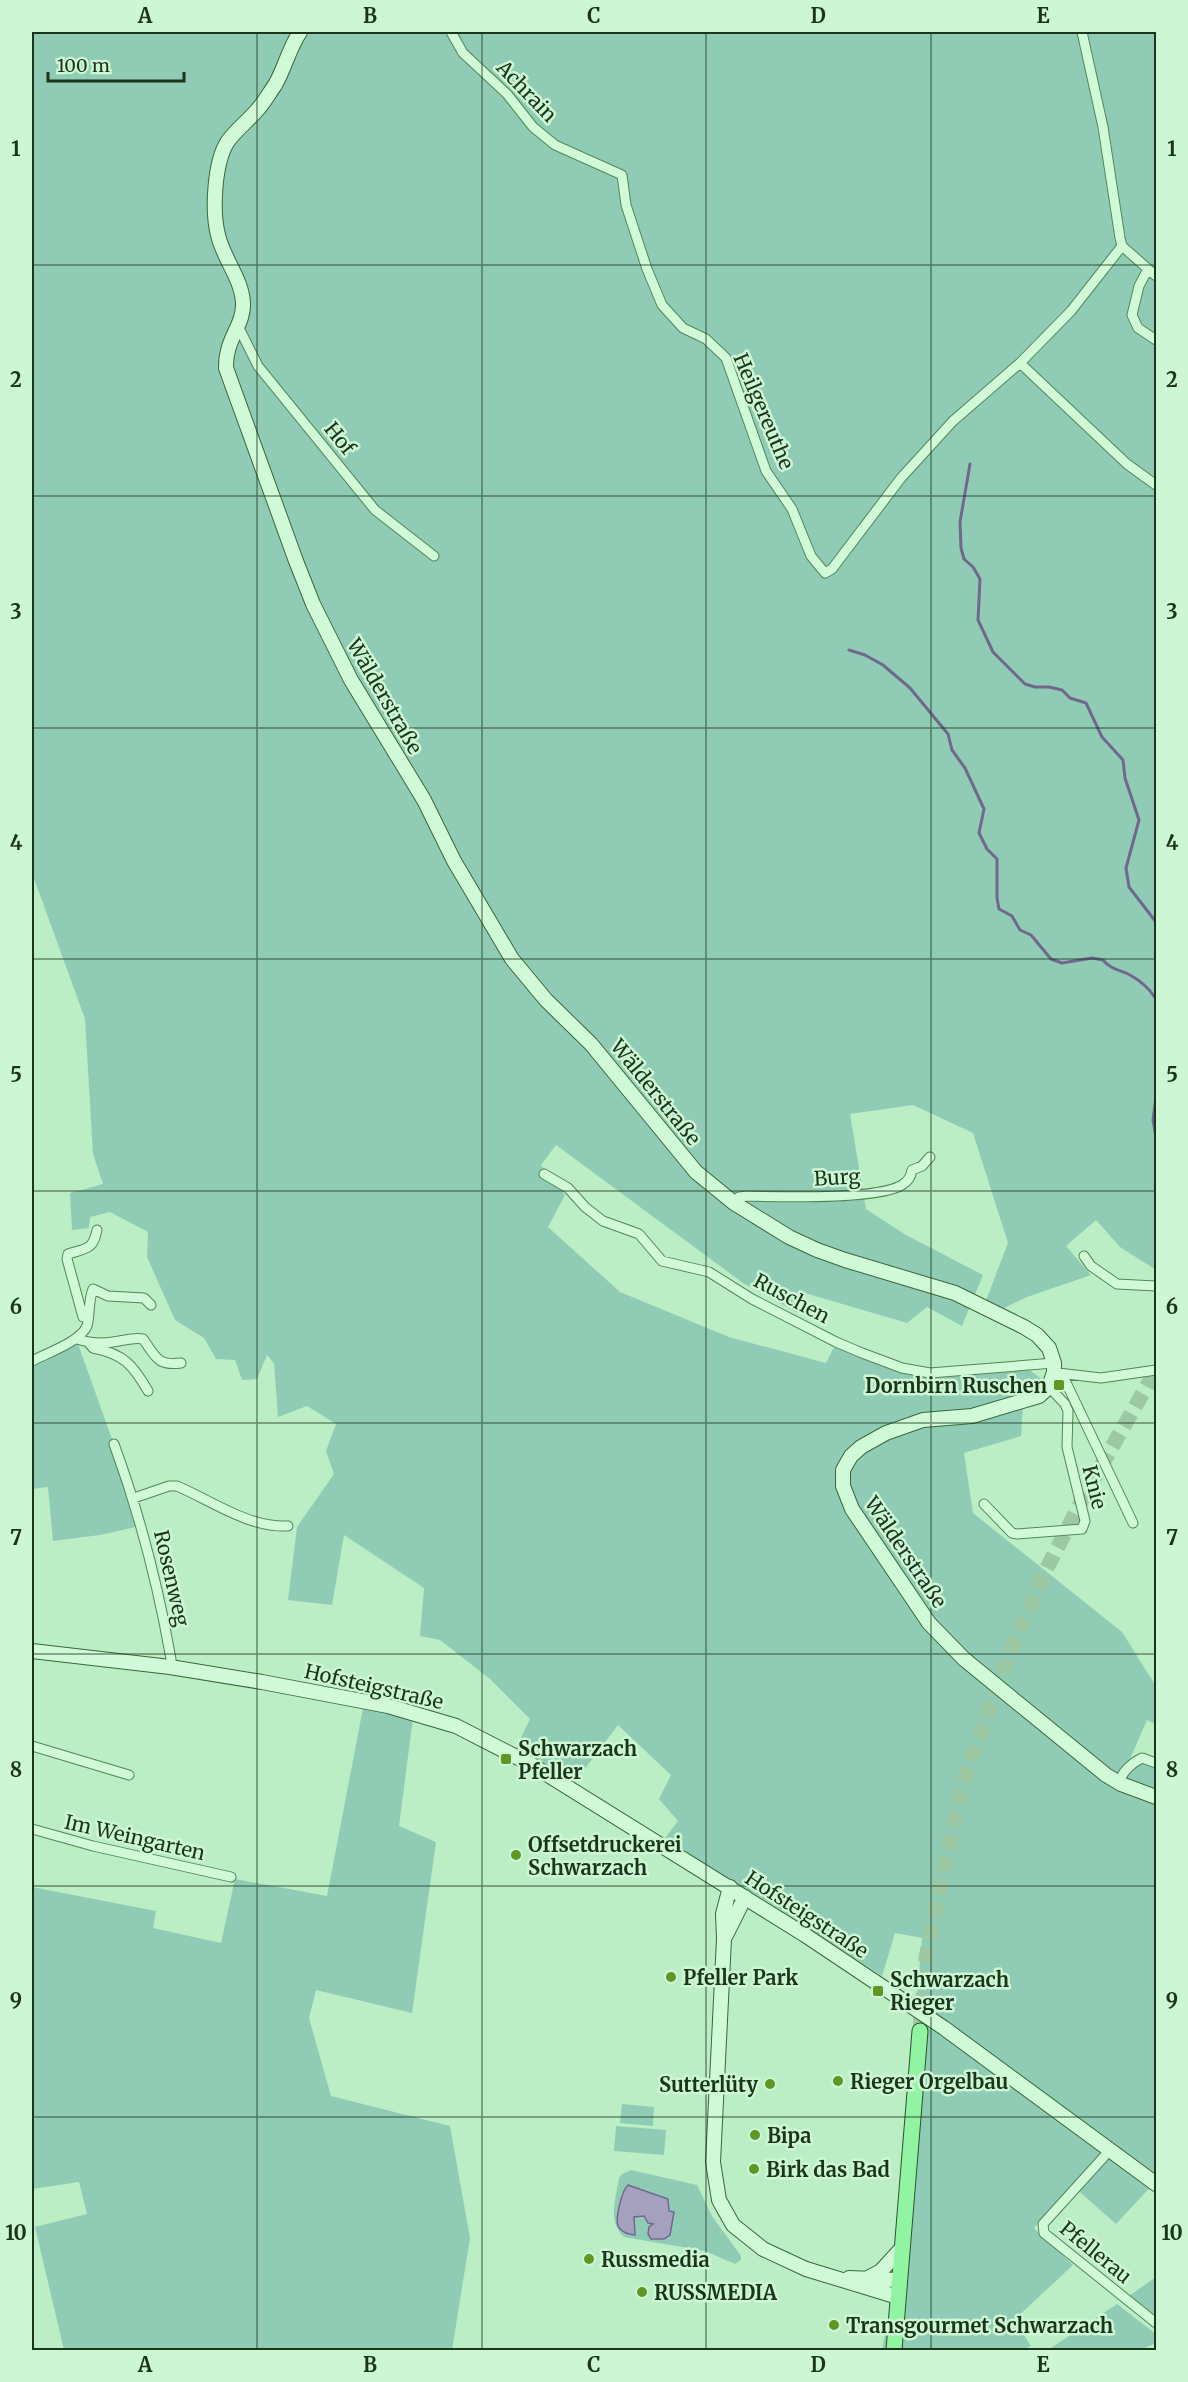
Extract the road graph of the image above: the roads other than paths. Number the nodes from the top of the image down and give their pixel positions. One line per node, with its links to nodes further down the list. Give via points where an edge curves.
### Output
1 (300, 32): 8 (street, Wälderstraße, via 261,106 230,139 220,159 216,196 218,234 242,290 243,314)
2 (451, 32): 4 (street, Achrain, via 463,53 507,94 533,127 555,145)
3 (1082, 32): 5 (street, via 1103,127)
4 (622, 176): 10 (street, Heilgereuthe, via 626,205 662,305 683,328 706,339 726,358 766,471 792,509 811,556 825,573 901,478 953,421)
5 (1122, 246): 6 (street); 10 (street, Heilgereuthe, via 1071,311)
6 (1148, 269): 7 (street); 9 (street, via 1132,315 1138,328)
7 (1156, 276)
8 (238, 326): 12 (street, Hof, via 258,366 375,510); 15 (street, Wälderstraße, via 227,348 226,368 313,604 351,680 424,800 512,959 546,1000 591,1044 696,1173)
9 (1156, 340)
10 (1020, 363): 11 (street, via 1127,464)
11 (1156, 485)
12 (434, 556)
13 (930, 1157): 15 (street, Burg, via 912,1170 904,1185 886,1191 815,1197 748,1196)
14 (544, 1174): 24 (street, Ruschen, via 568,1188 603,1221 639,1234 662,1261 709,1272 752,1299 862,1353 902,1368 930,1372)
15 (734, 1203): 24 (street, Wälderstraße, via 817,1250 955,1293 1006,1318 1044,1341)
16 (97, 1230): 20 (street, via 91,1247 68,1254 67,1259 83,1314)
17 (1084, 1256): 18 (street, via 1091,1266 1117,1284)
18 (1156, 1286)
19 (150, 1305): 20 (street, via 144,1298 108,1296 93,1289 87,1325)
20 (80, 1336): 21 (street); 22 (street)
21 (89, 1343): 23 (street, via 135,1337 143,1339 158,1361); 27 (street, via 123,1358)
22 (32, 1361)
23 (181, 1363)
24 (1057, 1370): 25 (street, via 1101,1378); 26 (street); 31 (street, Knie)
25 (1156, 1370)
26 (1049, 1387): 30 (street, Knie, via 1068,1411 1067,1447 1084,1526 1012,1533); 38 (street, Wälderstraße, via 1039,1396 1016,1404 972,1416 923,1420 886,1433 851,1456 843,1470 843,1486 852,1509 944,1640 1093,1766)
27 (148, 1390)
28 (114, 1444): 29 (street, Rosenweg)
29 (134, 1498): 32 (street, via 177,1486 251,1520 268,1526); 34 (street, Rosenweg, via 160,1596)
30 (984, 1503)
31 (1133, 1523)
32 (288, 1526)
33 (32, 1651): 34 (street, Hofsteigstraße)
34 (170, 1667): 42 (street, Hofsteigstraße, via 388,1706 456,1726 532,1765)
35 (32, 1746): 37 (street)
36 (1156, 1763): 38 (street, via 1142,1758 1135,1761 1122,1773)
37 (129, 1775)
38 (1119, 1782): 39 (street, Wälderstraße)
39 (1156, 1797)
40 (32, 1829): 41 (street, Im Weingarten)
41 (231, 1877)
42 (730, 1887): 43 (street, Hofsteigstraße); 44 (street, via 723,1914)
43 (745, 1897): 44 (street); 46 (street, Hofsteigstraße, via 944,2028)
44 (724, 1939): 49 (street, via 713,2162 719,2200 733,2225 762,2249 806,2269)
45 (920, 2031): 48 (main road)
46 (1111, 2149): 47 (street, Hofsteigstraße); 53 (street, Pfellerau, via 1042,2229)
47 (1156, 2184)
48 (902, 2248): 50 (street, via 881,2271); 51 (main road)
49 (837, 2277): 50 (street); 52 (street)
50 (868, 2278): 51 (street)
51 (900, 2280): 52 (main road)
52 (898, 2297): 54 (main road)
53 (1156, 2323)
54 (894, 2350)

